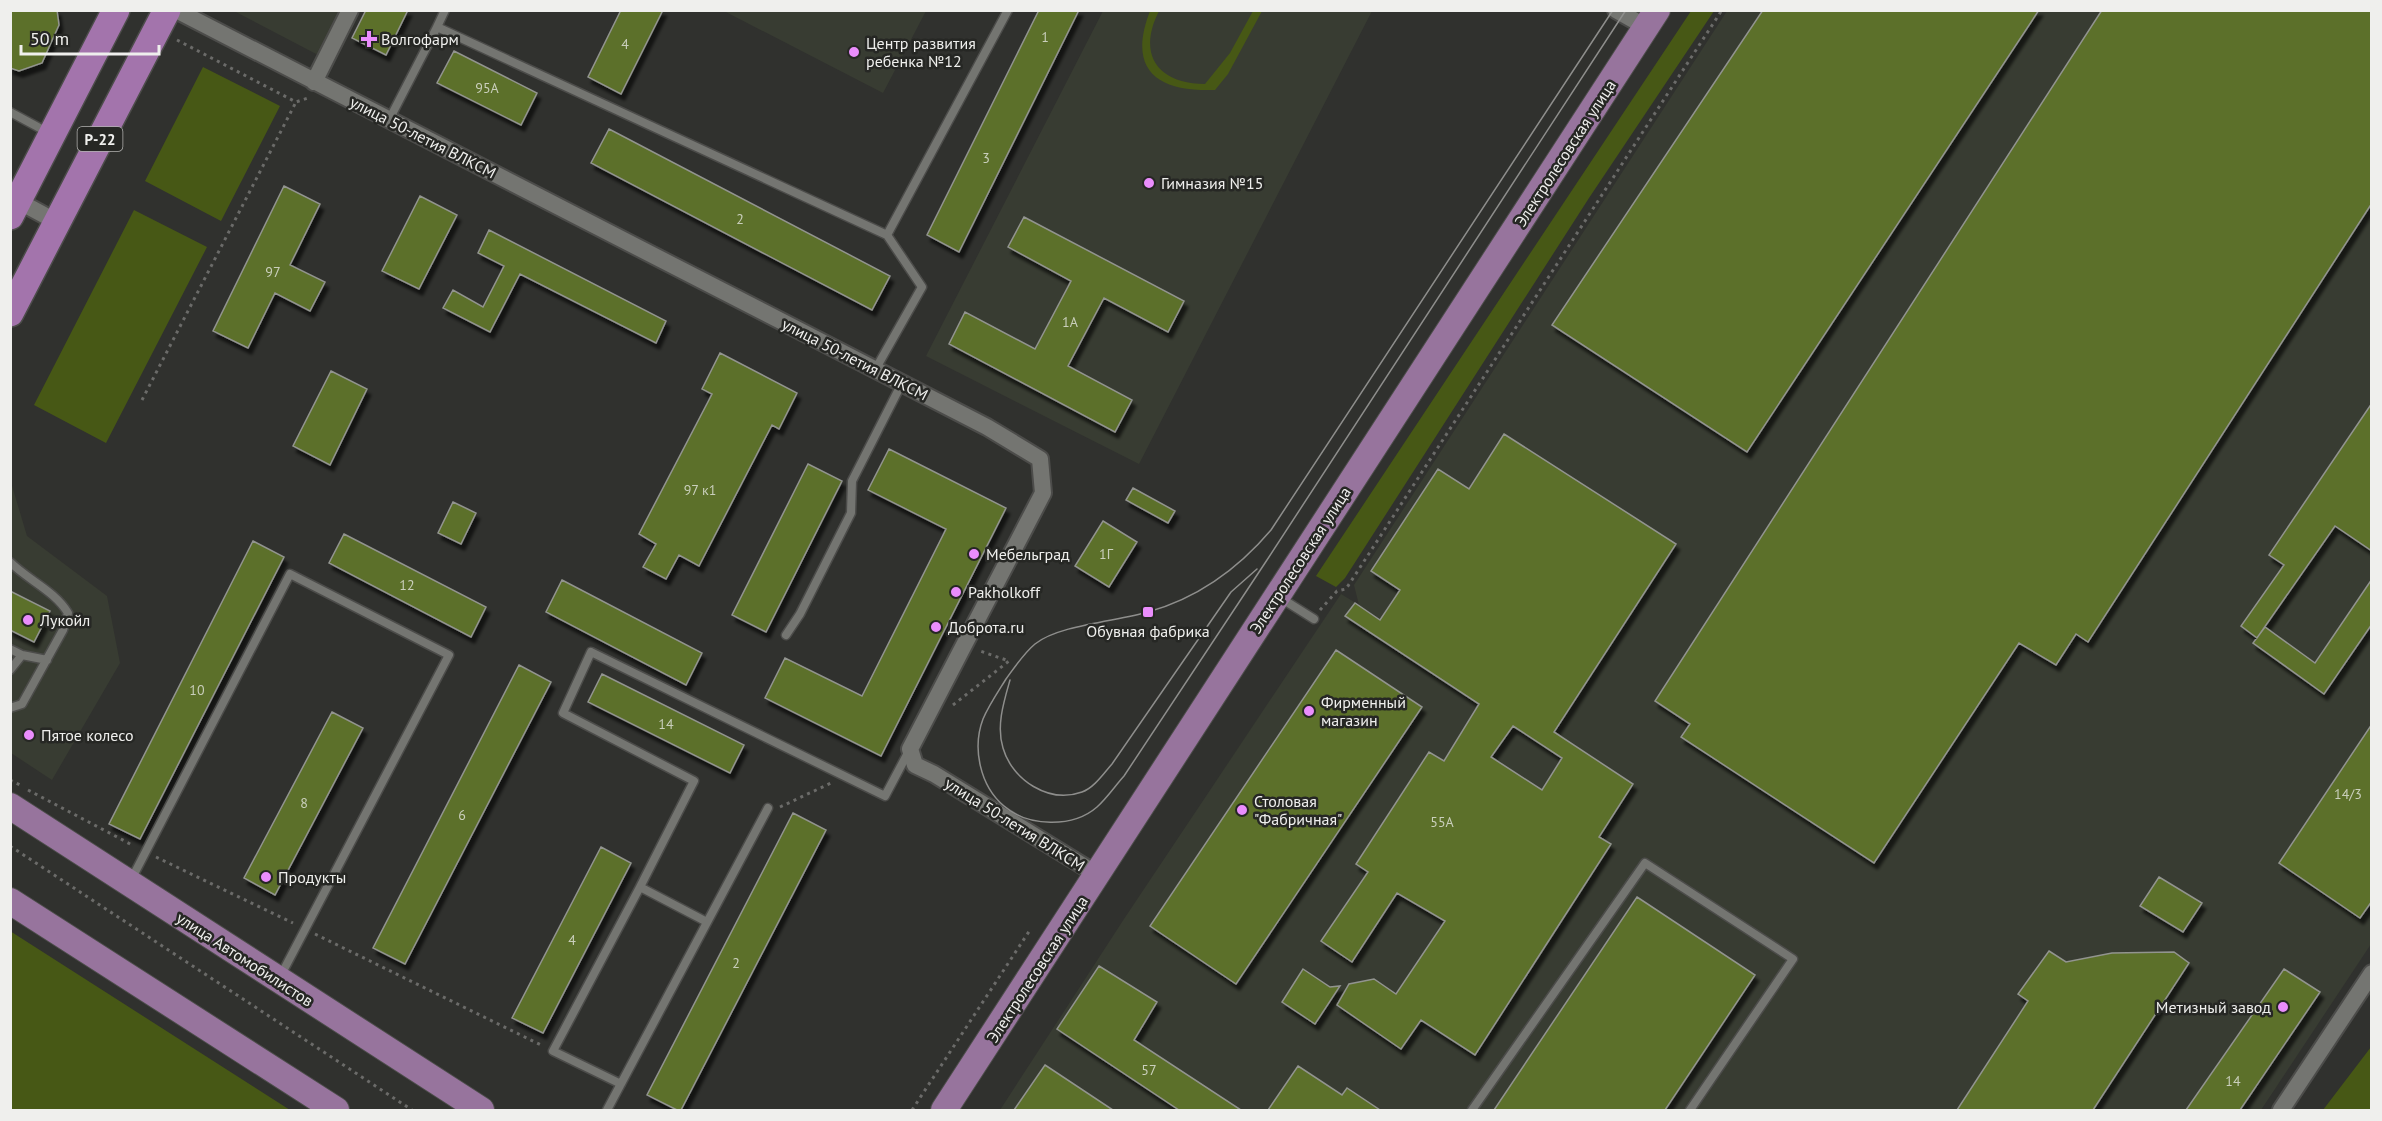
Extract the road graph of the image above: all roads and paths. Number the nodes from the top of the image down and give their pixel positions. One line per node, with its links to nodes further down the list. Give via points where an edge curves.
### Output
1 (116, 10): 17 (highway, Р-22)
2 (167, 10): 19 (highway, Р-22)
3 (176, 10): 12 (street, улица 50-летия ВЛКСМ)
4 (350, 10): 12 (street)
5 (445, 10): 10 (lane)
6 (1008, 10): 20 (lane)
7 (1616, 10): 9 (street)
8 (1722, 10): 27 (path, via 1346,589 1337,591)
9 (1652, 19): 26 (main road, Электролесовская улица)
10 (437, 27): 16 (lane); 20 (lane)
11 (178, 40): 14 (path)
12 (314, 82): 13 (street, улица 50-летия ВЛКСМ)
13 (332, 90): 14 (path); 16 (street, улица 50-летия ВЛКСМ)
14 (296, 102): 24 (path)
15 (10, 112): 17 (lane)
16 (389, 120): 22 (street, улица 50-летия ВЛКСМ)
17 (52, 134): 18 (highway, Р-22)
18 (14, 209): 19 (street)
19 (57, 222): 21 (highway, Р-22)
20 (887, 236): 22 (lane, via 922,287)
21 (10, 314)
22 (875, 370): 23 (street, улица 50-летия ВЛКСМ)
23 (902, 383): 28 (lane, via 852,482 851,513); 29 (street, улица 50-летия ВЛКСМ, via 1040,459 1043,493)
24 (142, 400)
25 (10, 562): 32 (lane, via 62,602 68,613)
26 (1278, 596): 27 (lane); 42 (main road, Электролесовская улица)
27 (1314, 619)
28 (786, 634)
29 (963, 645): 35 (street, улица 50-летия ВЛКСМ); 35 (path, via 1009,661 943,714)
30 (10, 649): 31 (lane)
31 (22, 655): 32 (lane); 33 (lane)
32 (47, 660): 34 (lane, via 22,704)
33 (10, 670)
34 (10, 708)
35 (927, 712): 36 (street, улица 50-летия ВЛКСМ)
36 (910, 749): 42 (street, улица 50-летия ВЛКСМ, via 915,765); 44 (lane, via 885,796 591,652 563,713 694,781)
37 (10, 780): 41 (path)
38 (10, 806): 43 (main road, улица Автомобилистов)
39 (768, 808): 46 (lane)
40 (10, 846): 54 (path)
41 (145, 852): 43 (lane); 47 (path); 47 (lane, via 291,573 449,655)
42 (1098, 875): 58 (main road, Электролесовская улица)
43 (129, 883): 50 (main road, улица Автомобилистов)
44 (640, 887): 46 (lane); 51 (lane)
45 (10, 901): 53 (main road)
46 (707, 922): 52 (lane)
47 (305, 929): 50 (lane); 51 (path)
48 (1030, 930): 57 (path)
49 (2372, 973): 61 (street)
50 (278, 980): 55 (main road, улица Автомобилистов)
51 (553, 1051): 52 (lane)
52 (621, 1084): 56 (lane)
53 (336, 1110)
54 (412, 1110)
55 (481, 1110)
56 (607, 1110)
57 (912, 1110)
58 (944, 1110)
59 (1472, 1110): 60 (lane, via 1646,863 1793,959)
60 (1690, 1110)
61 (2281, 1110)

